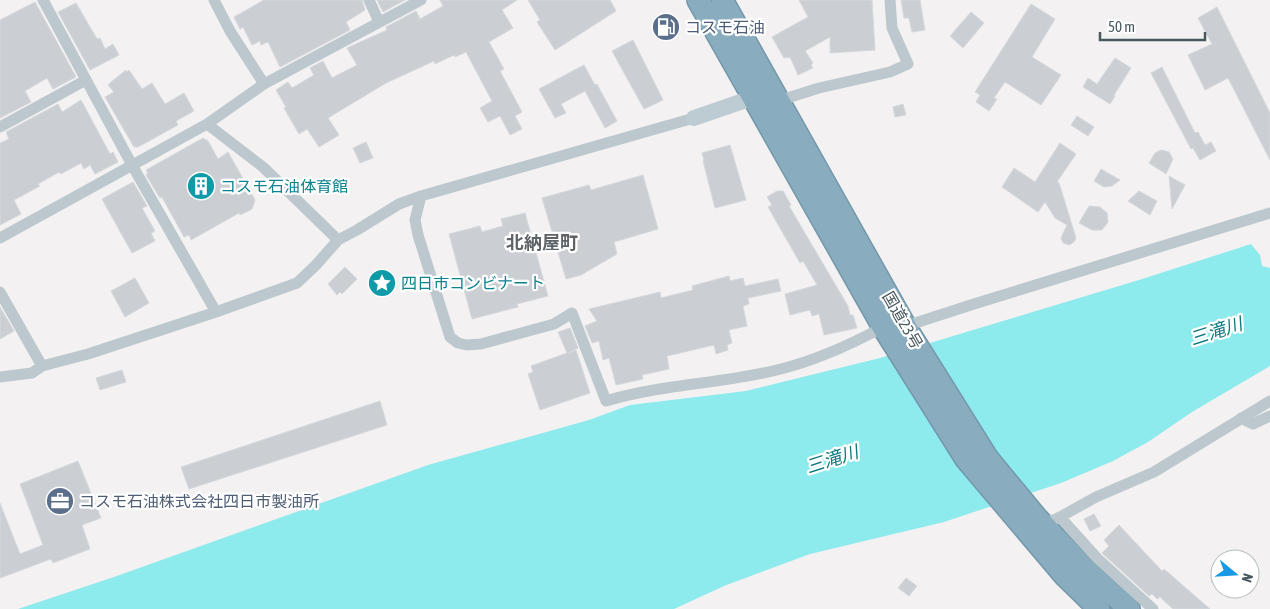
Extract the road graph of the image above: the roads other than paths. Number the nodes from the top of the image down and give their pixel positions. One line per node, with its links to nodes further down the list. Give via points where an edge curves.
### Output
1 (43, 0): 9 (street)
2 (214, 0): 10 (street)
3 (369, 0): 8 (street)
4 (421, 0): 8 (street)
5 (698, 0): 11 (highway, 国道23号)
6 (722, 0): 12 (highway, 国道23号)
7 (890, 0): 12 (street, via 892,28 908,64 890,72)
8 (379, 22): 10 (street)
9 (86, 80): 15 (street); 16 (street)
10 (264, 84): 14 (street)
11 (752, 98): 12 (street); 13 (street); 23 (highway, 国道23号)
12 (778, 101): 23 (highway, 国道23号)
13 (694, 118): 17 (street)
14 (207, 124): 16 (street); 20 (street, via 263,167)
15 (0, 127)
16 (132, 165): 19 (street); 22 (street)
17 (421, 196): 20 (street, via 399,204); 23 (street, via 415,220 418,235 450,338 467,345 481,344 554,324 572,313 606,401 778,370)
18 (1270, 213): 23 (street)
19 (0, 238)
20 (338, 240): 22 (street, via 297,282)
21 (0, 292): 24 (street)
22 (216, 312): 24 (street)
23 (897, 330): 29 (highway, 国道23号, via 966,459)
24 (42, 366): 25 (street, via 32,373)
25 (0, 377)
26 (1270, 401): 28 (street)
27 (1270, 416): 28 (street, via 1253,424)
28 (1241, 418): 29 (street, via 1154,472)
29 (1039, 520): 30 (highway, 国道23号, via 1064,576); 31 (highway, 国道23号); 32 (street, via 1097,558)
30 (1099, 609)
31 (1129, 609)
32 (1153, 609)

